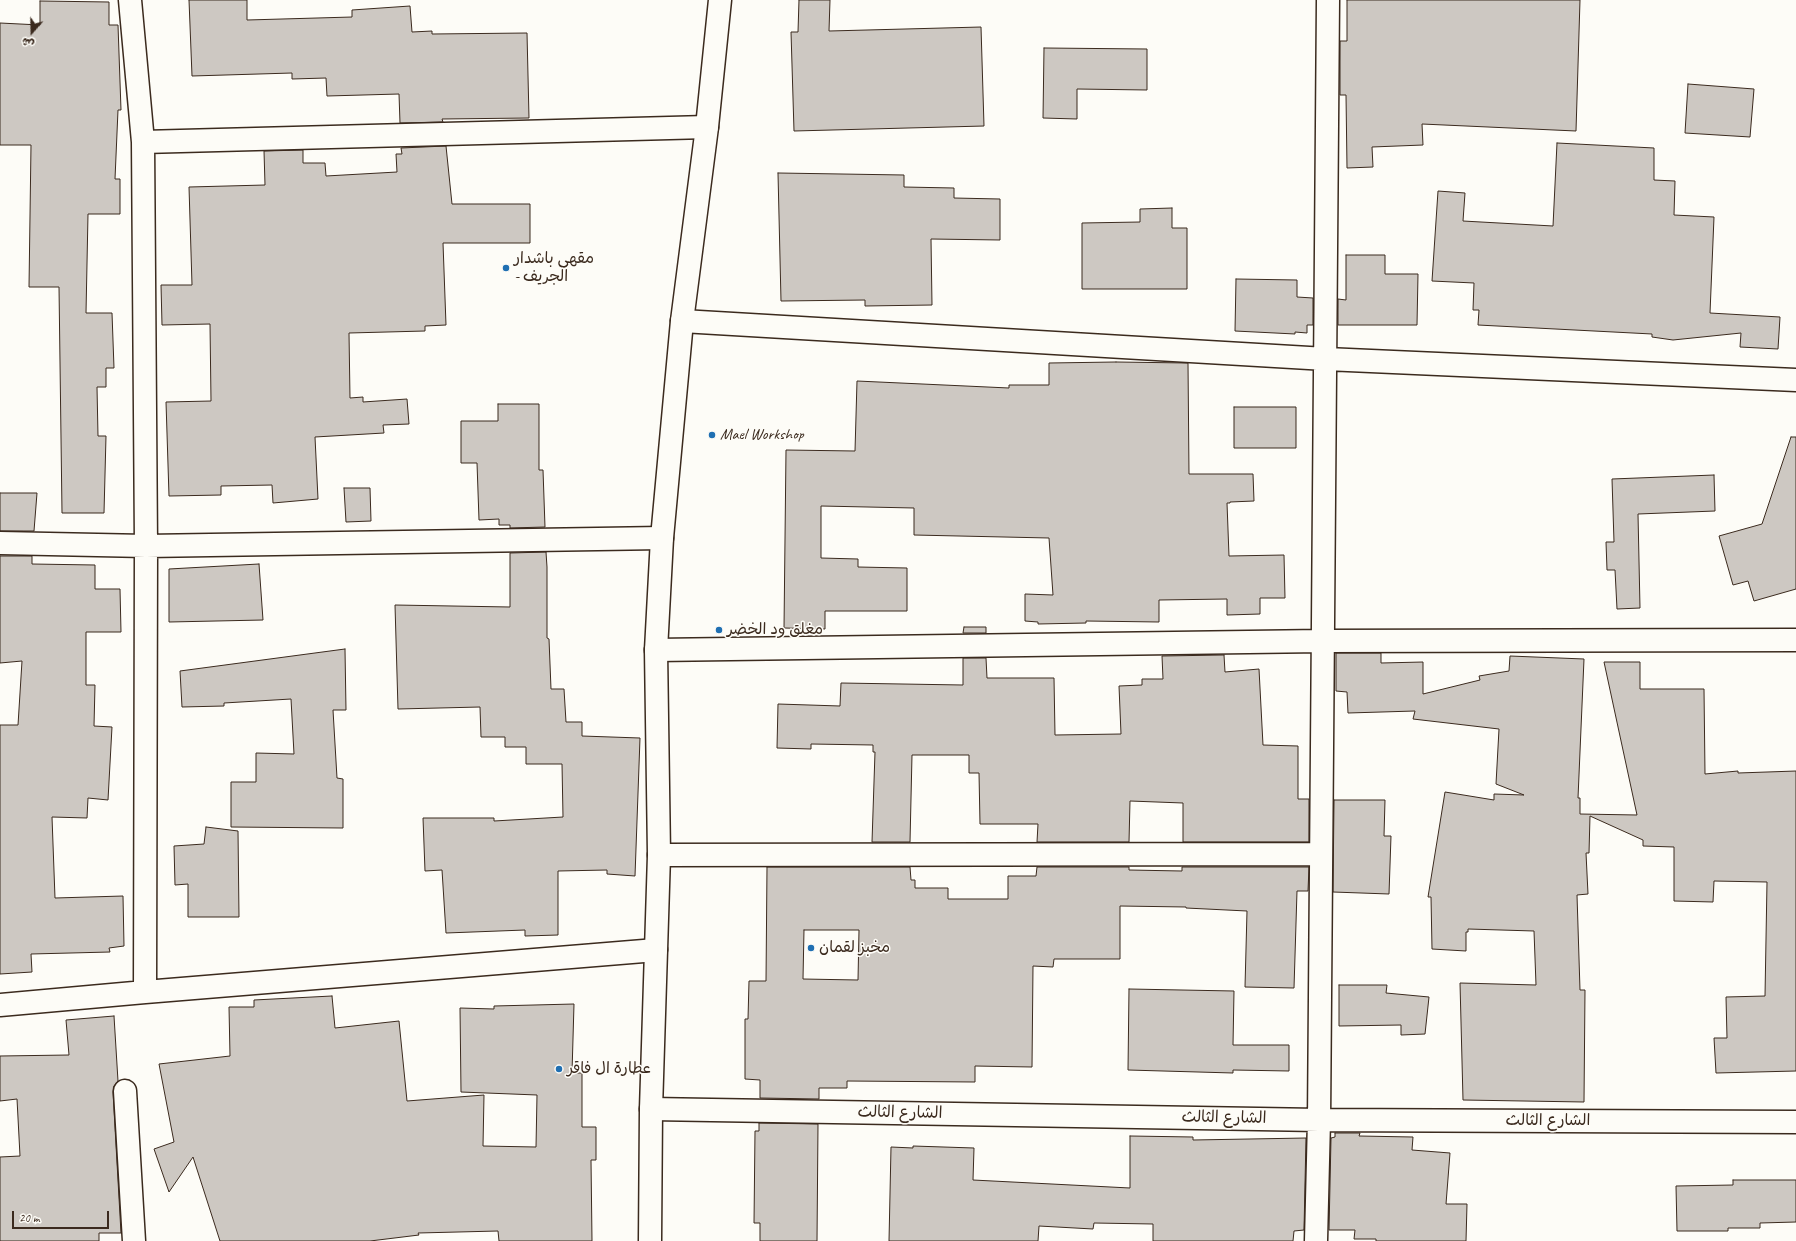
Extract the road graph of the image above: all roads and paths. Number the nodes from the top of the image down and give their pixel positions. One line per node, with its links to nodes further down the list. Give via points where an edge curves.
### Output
1 (130, 0): 5 (street)
2 (720, 0): 4 (street)
3 (1328, 0): 7 (street)
4 (707, 128): 5 (street); 6 (street)
5 (143, 142): 11 (street)
6 (682, 321): 7 (street); 9 (street)
7 (1326, 359): 8 (street); 13 (street)
8 (1796, 380)
9 (662, 538): 11 (street); 14 (street)
10 (0, 543): 11 (street)
11 (146, 546): 18 (street)
12 (1796, 640): 13 (street)
13 (1322, 641): 14 (street); 15 (street)
14 (656, 650): 16 (street)
15 (1320, 854): 16 (street); 22 (street)
16 (659, 855): 17 (street)
17 (656, 950): 18 (street); 21 (street)
18 (145, 992): 19 (street)
19 (0, 1005)
20 (125, 1090): 24 (street)
21 (651, 1109): 22 (street, الشارع الثالث); 25 (street)
22 (1319, 1120): 23 (street, الشارع الثالث); 26 (street)
23 (1796, 1122)
24 (134, 1241)
25 (650, 1241)
26 (1316, 1241)

